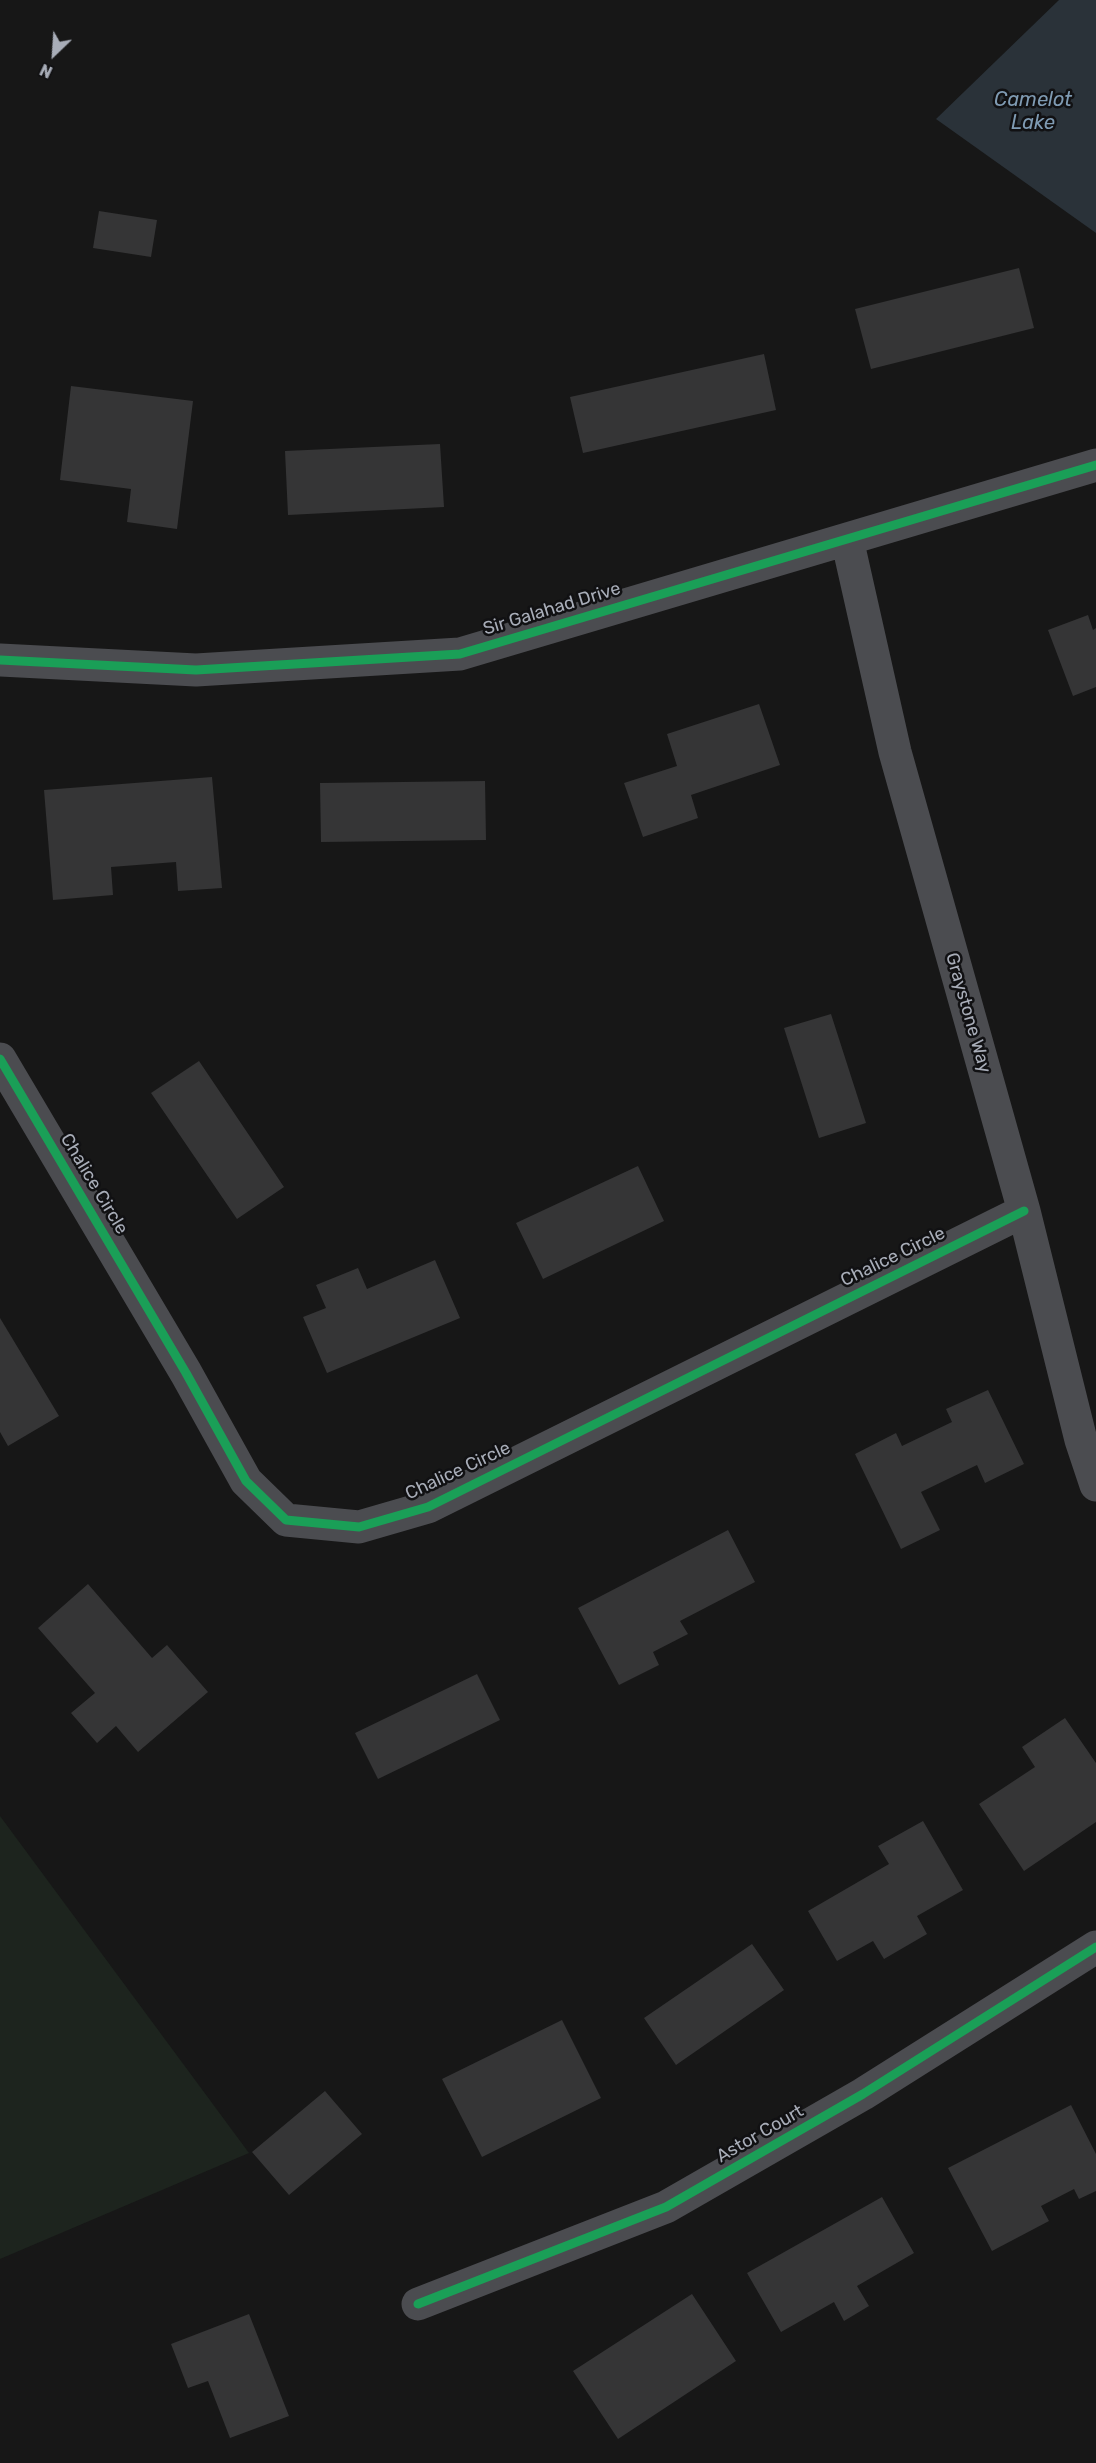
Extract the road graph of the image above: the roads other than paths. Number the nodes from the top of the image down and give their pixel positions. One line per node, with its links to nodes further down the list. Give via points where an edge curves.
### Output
1 (1096, 465): 2 (street, Sir Galahad Drive)
2 (847, 538): 3 (street, Sir Galahad Drive, via 460,654 196,670); 5 (street, Graystone Way, via 895,753)
3 (0, 660)
4 (0, 1059): 5 (street, Chalice Circle, via 246,1481 286,1520 359,1527 429,1507)
5 (1024, 1211): 6 (street, Graystone Way, via 1081,1440)
6 (1096, 1485)
7 (1096, 1947): 8 (street, Astor Court, via 863,2094 666,2206)
8 (418, 2304)

